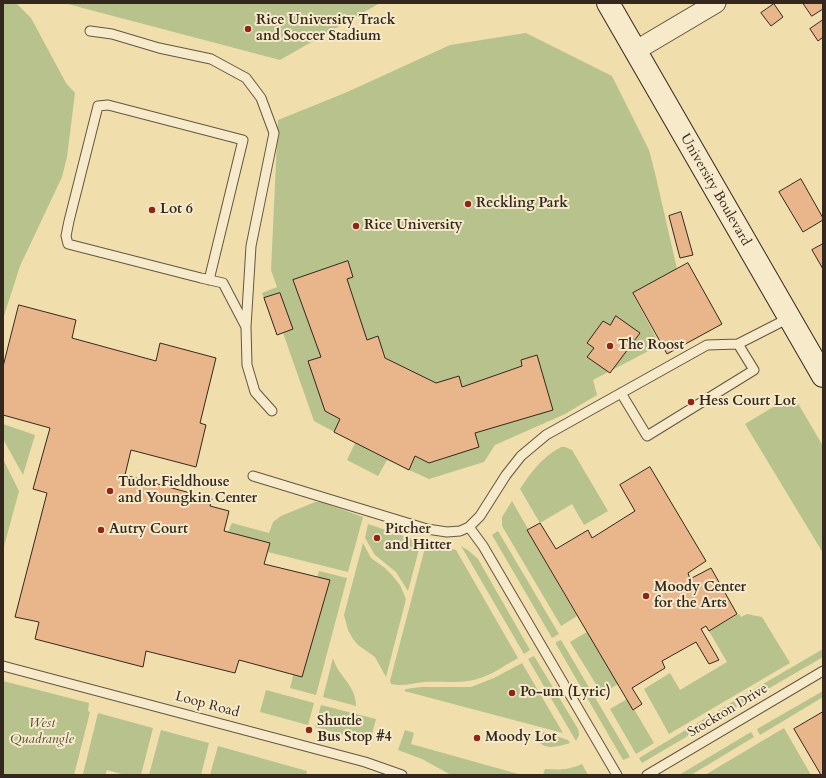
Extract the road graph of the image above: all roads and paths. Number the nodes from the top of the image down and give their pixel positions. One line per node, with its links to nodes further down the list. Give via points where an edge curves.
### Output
1 (608, 3): 4 (main road, University Boulevard)
2 (716, 3): 4 (street)
3 (90, 31): 7 (lane, via 112,34 159,48 211,59 246,78 261,98 274,133 251,246)
4 (635, 51): 6 (main road, University Boulevard)
5 (209, 280): 5 (lane, via 68,244 66,236 69,221 98,106 108,105 243,140); 7 (lane, via 223,283)
6 (789, 318): 8 (lane); 9 (main road, University Boulevard)
7 (246, 327): 11 (lane, via 248,365 255,392)
8 (738, 344): 10 (lane, via 707,345); 10 (lane, via 754,370 647,436)
9 (823, 376)
10 (621, 393): 13 (lane, via 546,435 521,456 480,516)
11 (272, 411)
12 (253, 476): 13 (lane, via 427,529 447,532)
13 (469, 527): 17 (lane, via 483,546)
14 (3, 666): 16 (lane, Loop Road, via 364,762)
15 (823, 671): 18 (lane, Stockton Drive)
16 (402, 775)
17 (617, 775)
18 (647, 775)

